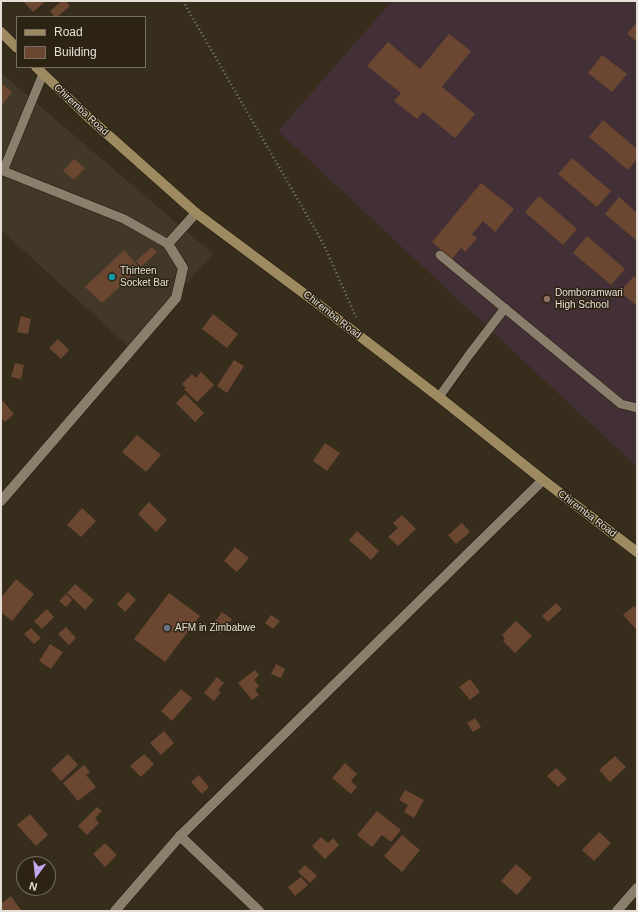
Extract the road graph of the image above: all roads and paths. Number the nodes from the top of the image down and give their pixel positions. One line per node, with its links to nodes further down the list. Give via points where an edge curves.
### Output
1 (183, 1): 10 (path, via 323,243)
2 (1, 32): 3 (main road)
3 (16, 47)
4 (39, 70): 5 (lane); 6 (main road, Chiremba Road)
5 (2, 171): 7 (lane, via 124,219)
6 (196, 213): 7 (street); 11 (main road, Chiremba Road)
7 (168, 244): 14 (street, via 183,268 176,298)
8 (440, 255): 9 (lane)
9 (505, 308): 11 (lane); 12 (lane, via 621,404)
10 (357, 320)
11 (439, 397): 13 (main road, Chiremba Road)
12 (637, 408)
13 (543, 480): 15 (main road, Chiremba Road); 16 (street)
14 (1, 501)
15 (637, 552)
16 (180, 836): 18 (street); 19 (street)
17 (637, 888): 20 (street)
18 (115, 911)
19 (260, 911)
20 (617, 911)

